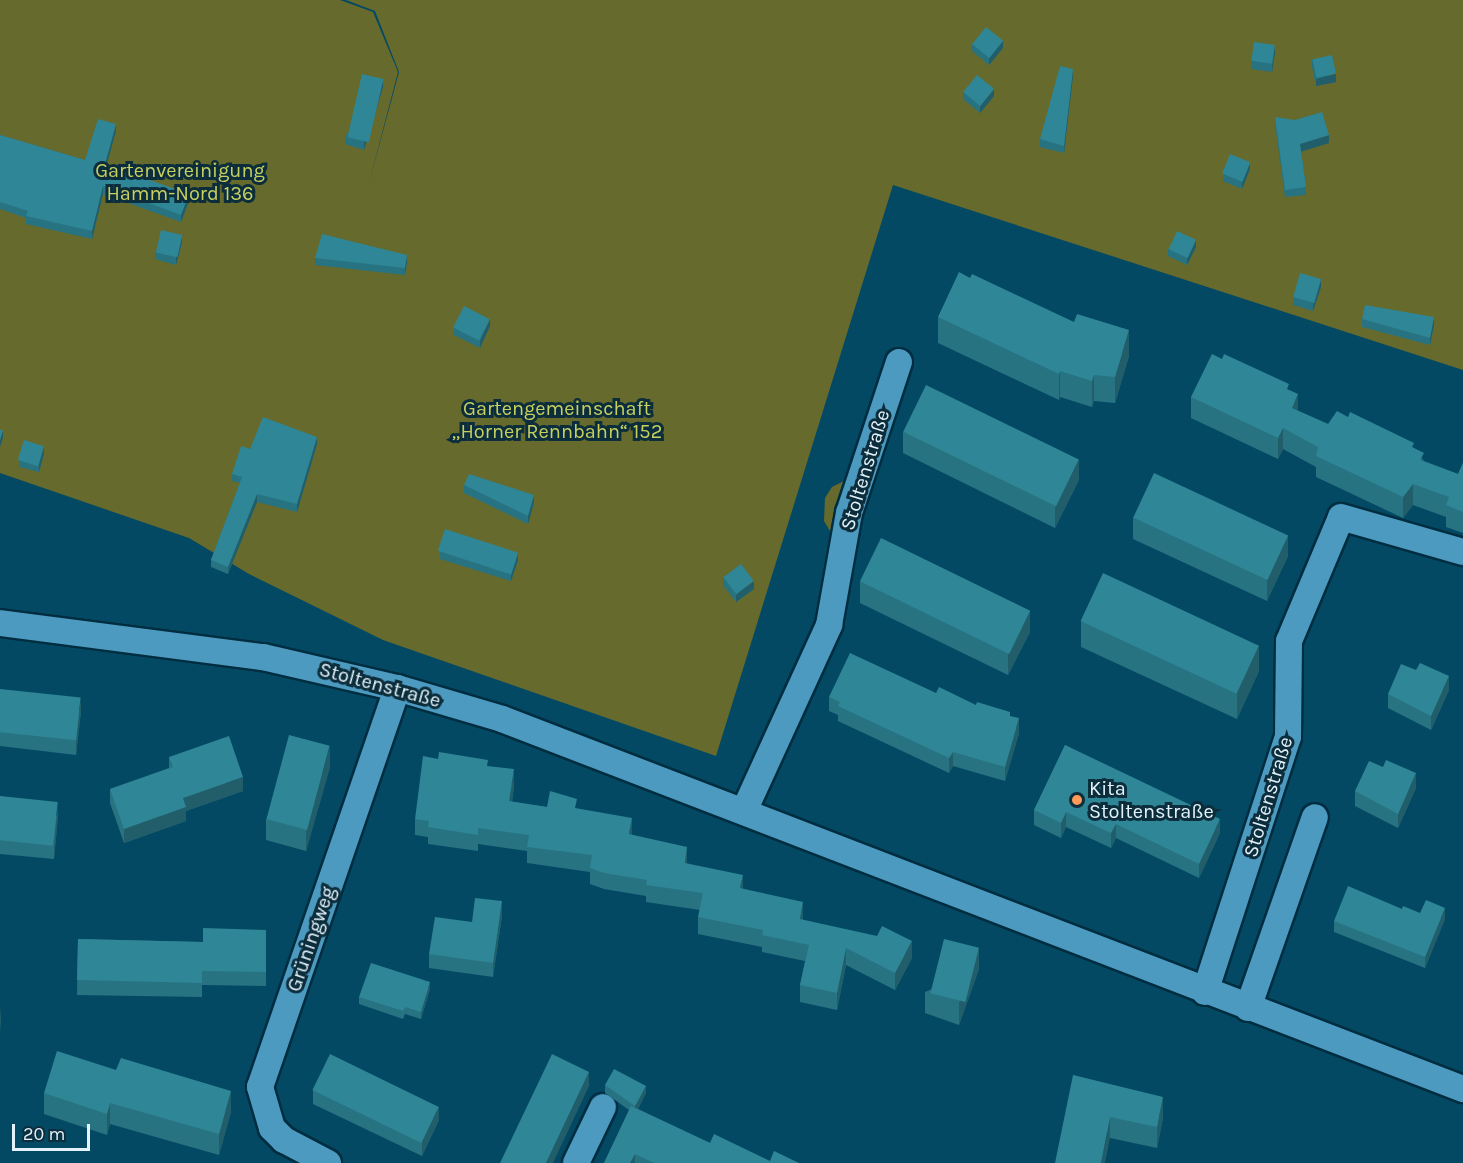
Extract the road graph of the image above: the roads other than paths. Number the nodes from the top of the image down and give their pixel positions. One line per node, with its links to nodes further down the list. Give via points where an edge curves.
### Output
1 (899, 362): 5 (street, Stoltenstraße, via 849,513 829,625)
2 (1463, 552): 7 (street, Stoltenstraße, via 1341,517 1289,641 1288,738)
3 (0, 623): 4 (street, Stoltenstraße, via 263,657)
4 (397, 688): 5 (street, Stoltenstraße, via 502,719); 11 (street, Grüningweg, via 260,1087 272,1128 284,1140)
5 (744, 811): 7 (street, Stoltenstraße)
6 (1315, 817): 8 (street)
7 (1205, 992): 8 (street, Stoltenstraße)
8 (1248, 1008): 9 (street, Stoltenstraße)
9 (1463, 1089)
10 (603, 1107): 12 (street)
11 (328, 1163)
12 (576, 1163)

